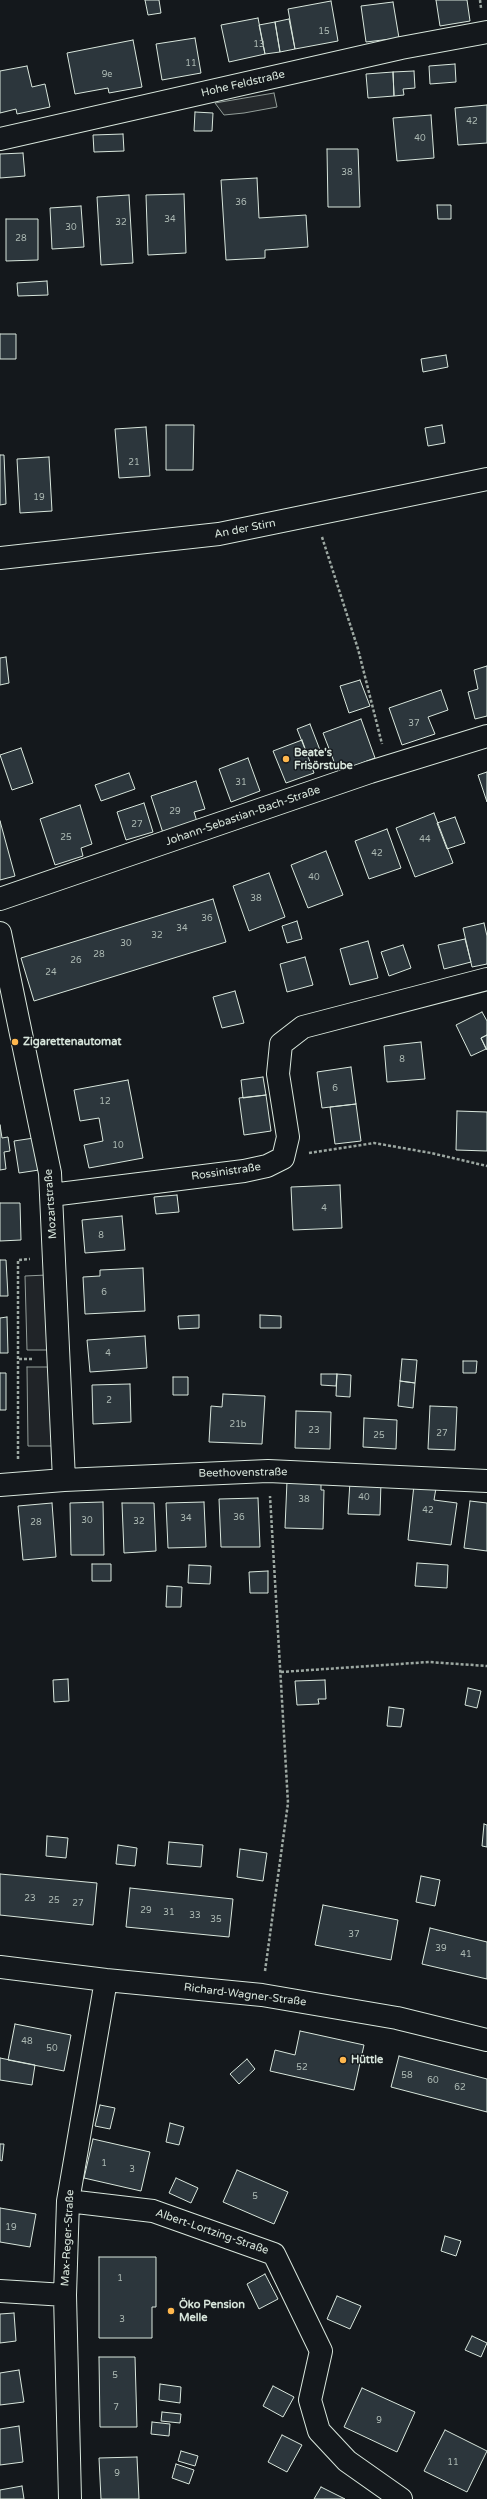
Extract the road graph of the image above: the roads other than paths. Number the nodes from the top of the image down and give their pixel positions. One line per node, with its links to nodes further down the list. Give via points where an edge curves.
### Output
1 (487, 32): 2 (street, Hohe Feldstraße, via 401,48)
2 (0, 139)
3 (487, 479): 4 (street, An der Stirn, via 218,534)
4 (0, 558)
5 (487, 736): 6 (street, Johann-Sebastian-Bach-Straße, via 370,772)
6 (0, 899)
7 (0, 933): 9 (street, Mozartstraße, via 50,1173)
8 (487, 979): 9 (street, Rossinistraße, via 303,1027 281,1044 278,1074 288,1137 283,1158 267,1166)
9 (51, 1195): 10 (street, Mozartstraße)
10 (64, 1480): 11 (street, Beethovenstraße, via 268,1471); 12 (street, Beethovenstraße)
11 (487, 1481)
12 (9, 1484)
13 (0, 1967): 14 (street, Richard-Wagner-Straße)
14 (106, 1980): 15 (street, Richard-Wagner-Straße, via 262,1995 397,2018); 16 (street, Max-Reger-Straße)
15 (487, 2040)
16 (68, 2201): 18 (street, Max-Reger-Straße); 20 (street, Albert-Lortzing-Straße, via 153,2211 274,2254 321,2351 310,2400 319,2431 347,2461)
17 (0, 2291): 18 (street)
18 (65, 2295): 19 (street, Max-Reger-Straße)
19 (70, 2499)
20 (401, 2499)

